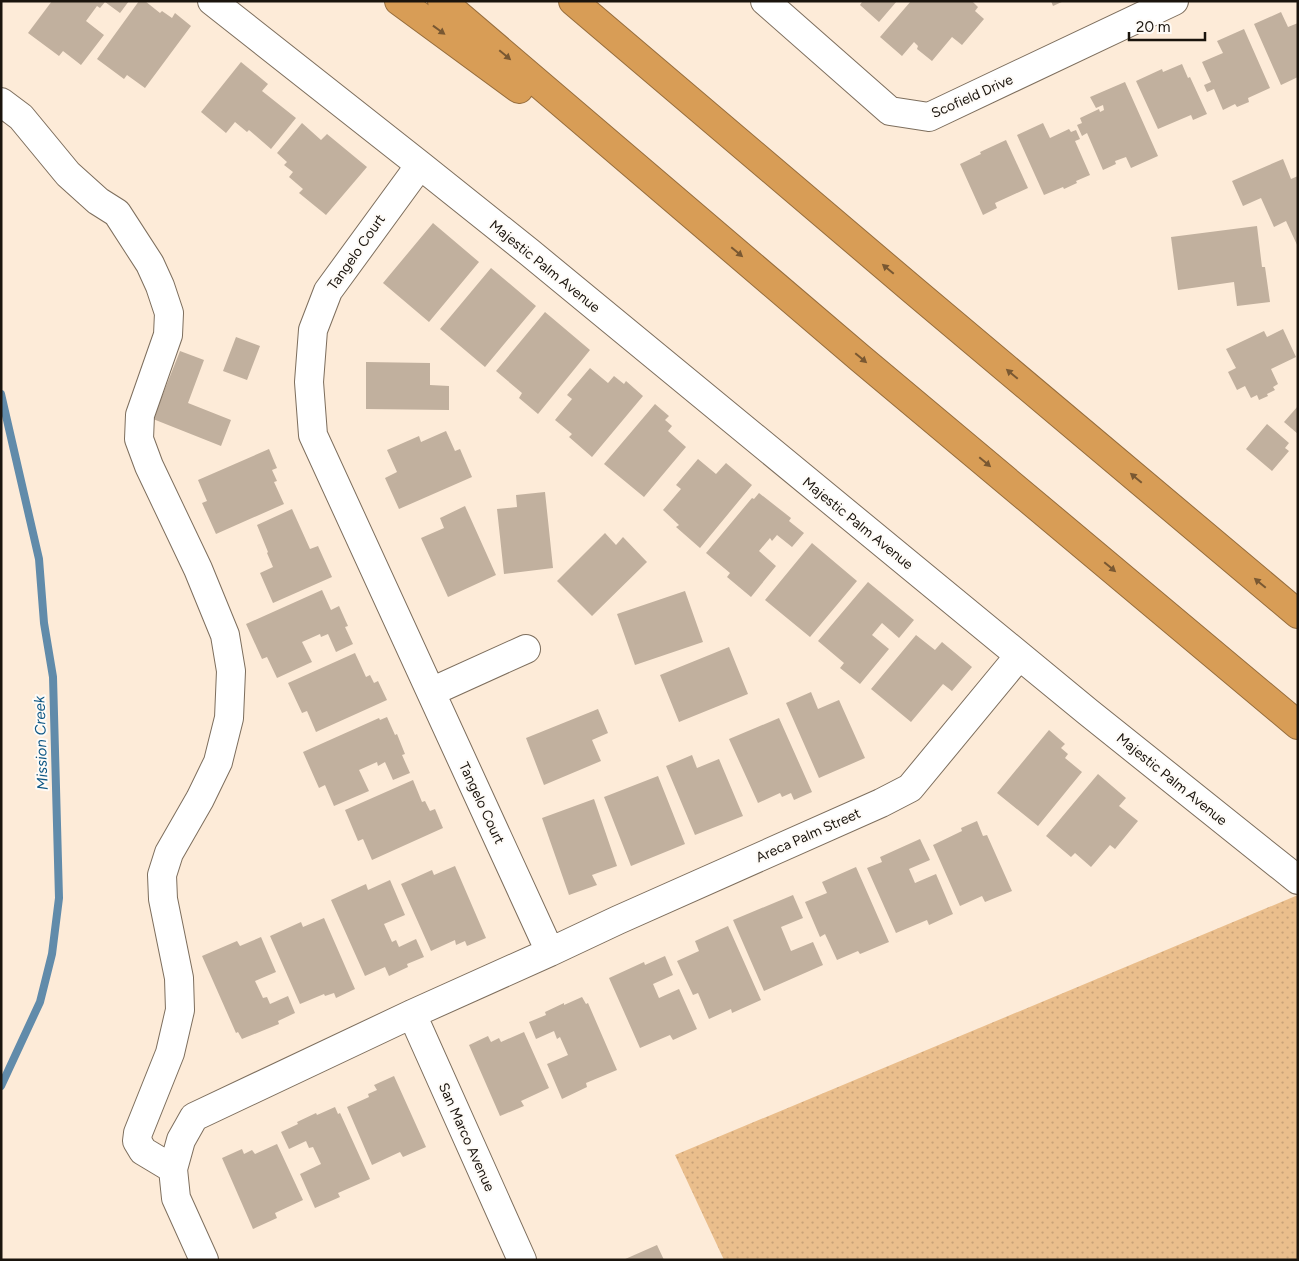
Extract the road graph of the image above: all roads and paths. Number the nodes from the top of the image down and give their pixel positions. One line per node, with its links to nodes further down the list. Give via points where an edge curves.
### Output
1 (212, 1): 8 (street, Majestic Palm Avenue)
2 (400, 1): 9 (highway, one-way to 9)
3 (442, 1): 9 (highway, one-way to 9)
4 (573, 1): 10 (highway, one-way to 4)
5 (765, 1): 6 (street, Scofield Drive, via 890,111 929,117)
6 (1174, 1)
7 (1, 102): 18 (street, via 21,117 68,174 116,213 150,264 160,286 169,313 168,334 140,415 139,439 225,635 231,671 229,718 218,762 170,853 162,875 163,899 179,978 180,1010 170,1053 137,1141 144,1152)
8 (420, 165): 12 (street, Majestic Palm Avenue); 13 (street, Tangelo Court, via 328,291 314,330 309,382 313,434)
9 (700, 221): 14 (highway, one-way to 14)
10 (1298, 614)
11 (526, 649): 13 (street)
12 (1019, 656): 15 (street, Majestic Palm Avenue); 16 (street, Areca Palm Street, via 910,788)
13 (431, 692): 16 (street, Tangelo Court)
14 (1298, 725)
15 (1298, 880)
16 (550, 952): 17 (street)
17 (412, 1014): 18 (street, via 194,1117 181,1140); 20 (street, San Marco Avenue)
18 (173, 1169): 19 (street, via 176,1198)
19 (204, 1260)
20 (522, 1260)

